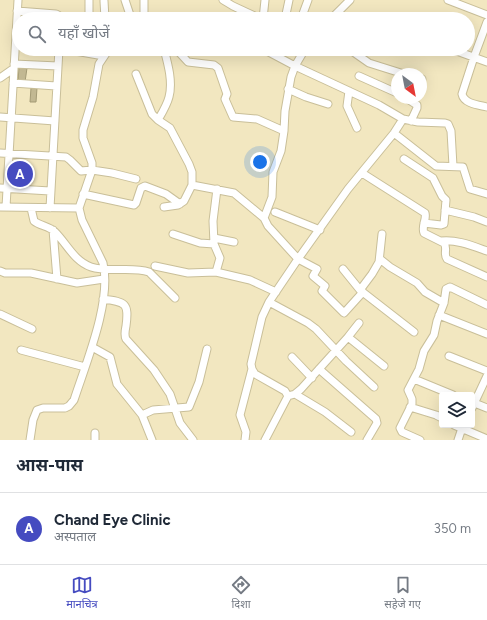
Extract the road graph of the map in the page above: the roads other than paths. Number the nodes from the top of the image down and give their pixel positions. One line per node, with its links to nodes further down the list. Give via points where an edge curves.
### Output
1 (18, 0): 12 (street)
2 (89, 0): 14 (street)
3 (124, 0): 16 (street)
4 (144, 0): 17 (street)
5 (223, 0): 18 (street)
6 (265, 0): 19 (street)
7 (289, 0): 20 (street)
8 (308, 0): 21 (street)
9 (350, 0): 22 (street)
10 (104, 1): 15 (street)
11 (451, 1): 23 (street)
12 (17, 11): 13 (street)
13 (30, 12)
14 (89, 12)
15 (105, 12)
16 (129, 12)
17 (144, 12)
18 (246, 12)
19 (263, 12)
20 (286, 12)
21 (304, 12)
22 (339, 12)
23 (487, 15)
24 (487, 22): 25 (street)
25 (475, 54)
26 (15, 56): 39 (street)
27 (59, 56): 37 (street)
28 (104, 56): 66 (street, via 99,64 83,130)
29 (166, 56): 55 (street, via 170,91)
30 (182, 56): 59 (street, via 188,62 214,65 218,68 227,94 225,99 233,117 257,119)
31 (276, 56): 38 (street)
32 (300, 56): 38 (street)
33 (359, 56): 40 (street, via 369,63)
34 (471, 56): 35 (street)
35 (474, 57): 36 (street); 51 (street, via 462,97 466,101)
36 (487, 62)
37 (58, 66): 39 (street); 45 (street)
38 (295, 66): 46 (street); 48 (street)
39 (13, 67): 43 (street); 44 (street)
40 (391, 70)
41 (136, 74): 55 (street, via 150,111)
42 (359, 76): 47 (street)
43 (0, 78)
44 (13, 83): 45 (street); 53 (street)
45 (56, 86): 56 (street)
46 (288, 89): 49 (street); 59 (street)
47 (391, 90)
48 (349, 92): 54 (street, via 386,108); 58 (street, via 348,109)
49 (328, 104)
50 (415, 104): 57 (street, via 417,108)
51 (487, 107)
52 (0, 117): 53 (street)
53 (11, 118): 56 (street); 62 (street)
54 (403, 119): 57 (street); 60 (street)
55 (158, 120): 69 (street, via 170,128 189,164)
56 (55, 121): 63 (street)
57 (411, 121): 65 (street, via 448,124 451,131)
58 (356, 128)
59 (284, 131): 83 (street, via 273,172 272,197)
60 (394, 133): 65 (street, via 436,166); 67 (street)
61 (0, 153): 62 (street)
62 (10, 153): 63 (street); 70 (street)
63 (53, 156): 66 (street, via 68,158 81,171); 72 (street)
64 (404, 159): 81 (street, via 435,181 446,200)
65 (453, 166): 74 (street, via 465,168 470,189)
66 (92, 170): 68 (street); 73 (street)
67 (362, 173): 85 (street, via 425,213); 87 (street)
68 (136, 179)
69 (192, 185): 71 (street); 75 (street)
70 (4, 188): 72 (street); 76 (street)
71 (217, 190): 83 (street, via 229,191 238,196); 90 (street, via 213,212)
72 (50, 191): 79 (street)
73 (83, 194): 75 (street, via 134,205 141,188 145,186 166,194); 80 (street)
74 (487, 194)
75 (180, 204): 77 (street)
76 (3, 207): 78 (street)
77 (164, 207)
78 (32, 208): 79 (street); 86 (street, via 34,221)
79 (50, 208): 80 (street)
80 (79, 208): 97 (street)
81 (445, 210): 84 (street); 85 (street, via 443,225)
82 (275, 212): 87 (street)
83 (264, 218): 94 (street, via 268,226)
84 (487, 222)
85 (424, 223): 91 (street, via 425,234)
86 (53, 230): 97 (street, via 82,262 90,267); 102 (street)
87 (320, 230): 94 (street)
88 (173, 234): 90 (street, via 200,243)
89 (382, 234): 95 (street)
90 (214, 241): 92 (street); 100 (street, via 220,258)
91 (441, 241): 93 (street, via 463,243); 101 (street, via 445,245 447,259)
92 (234, 242)
93 (487, 251)
94 (298, 259): 104 (street, via 317,269 313,276 325,286 322,291 344,313); 105 (street)
95 (380, 259): 104 (street); 109 (street)
96 (155, 266): 100 (street, via 188,273)
97 (104, 269): 103 (street); 106 (street, via 149,272)
98 (343, 269): 104 (street)
99 (0, 271): 102 (street, via 31,273)
100 (216, 272): 105 (street, via 250,280)
101 (487, 277)
102 (57, 279): 103 (street, via 77,283)
103 (104, 279): 107 (street)
104 (362, 291): 115 (street)
105 (276, 292): 108 (street)
106 (175, 298)
107 (103, 299): 118 (street); 137 (street, via 121,302 126,306 126,339 154,370 172,396)
108 (269, 302): 121 (street, via 308,323); 126 (street, via 257,336)
109 (444, 303): 110 (street, via 446,289 449,287); 112 (street)
110 (487, 305)
111 (0, 314): 114 (street)
112 (439, 315): 116 (street); 131 (street, via 434,335 424,351)
113 (358, 323): 117 (street)
114 (32, 329)
115 (414, 332)
116 (487, 334)
117 (348, 337): 121 (street); 124 (street)
118 (92, 347): 125 (street); 140 (street, via 110,357 119,388)
119 (208, 349): 137 (street, via 191,405 186,408)
120 (21, 350): 125 (street)
121 (336, 350): 127 (street); 132 (street)
122 (292, 356): 130 (street)
123 (450, 356): 128 (street)
124 (384, 366)
125 (85, 368): 146 (street, via 74,400 69,406 37,410)
126 (252, 369): 134 (street, via 256,374); 149 (street, via 240,415 246,432)
127 (319, 369): 130 (street); 151 (street, via 376,419 377,423)
128 (487, 371)
129 (487, 376): 135 (street)
130 (312, 378): 134 (street)
131 (414, 379): 133 (street); 138 (street, via 408,390 412,399)
132 (374, 387)
133 (446, 392)
134 (292, 395): 144 (street, via 332,417); 150 (street)
135 (475, 401)
136 (475, 405): 139 (street)
137 (174, 408): 140 (street, via 150,411); 148 (street)
138 (410, 408): 141 (street); 152 (street, via 400,428 402,432)
139 (487, 408)
140 (142, 415): 147 (street)
141 (439, 416)
142 (460, 428): 153 (street)
143 (464, 428): 145 (street)
144 (351, 432)
145 (487, 439)
146 (30, 440)
147 (152, 440)
148 (193, 440)
149 (245, 440)
150 (265, 440)
151 (368, 440)
152 (420, 440)
153 (458, 440)

